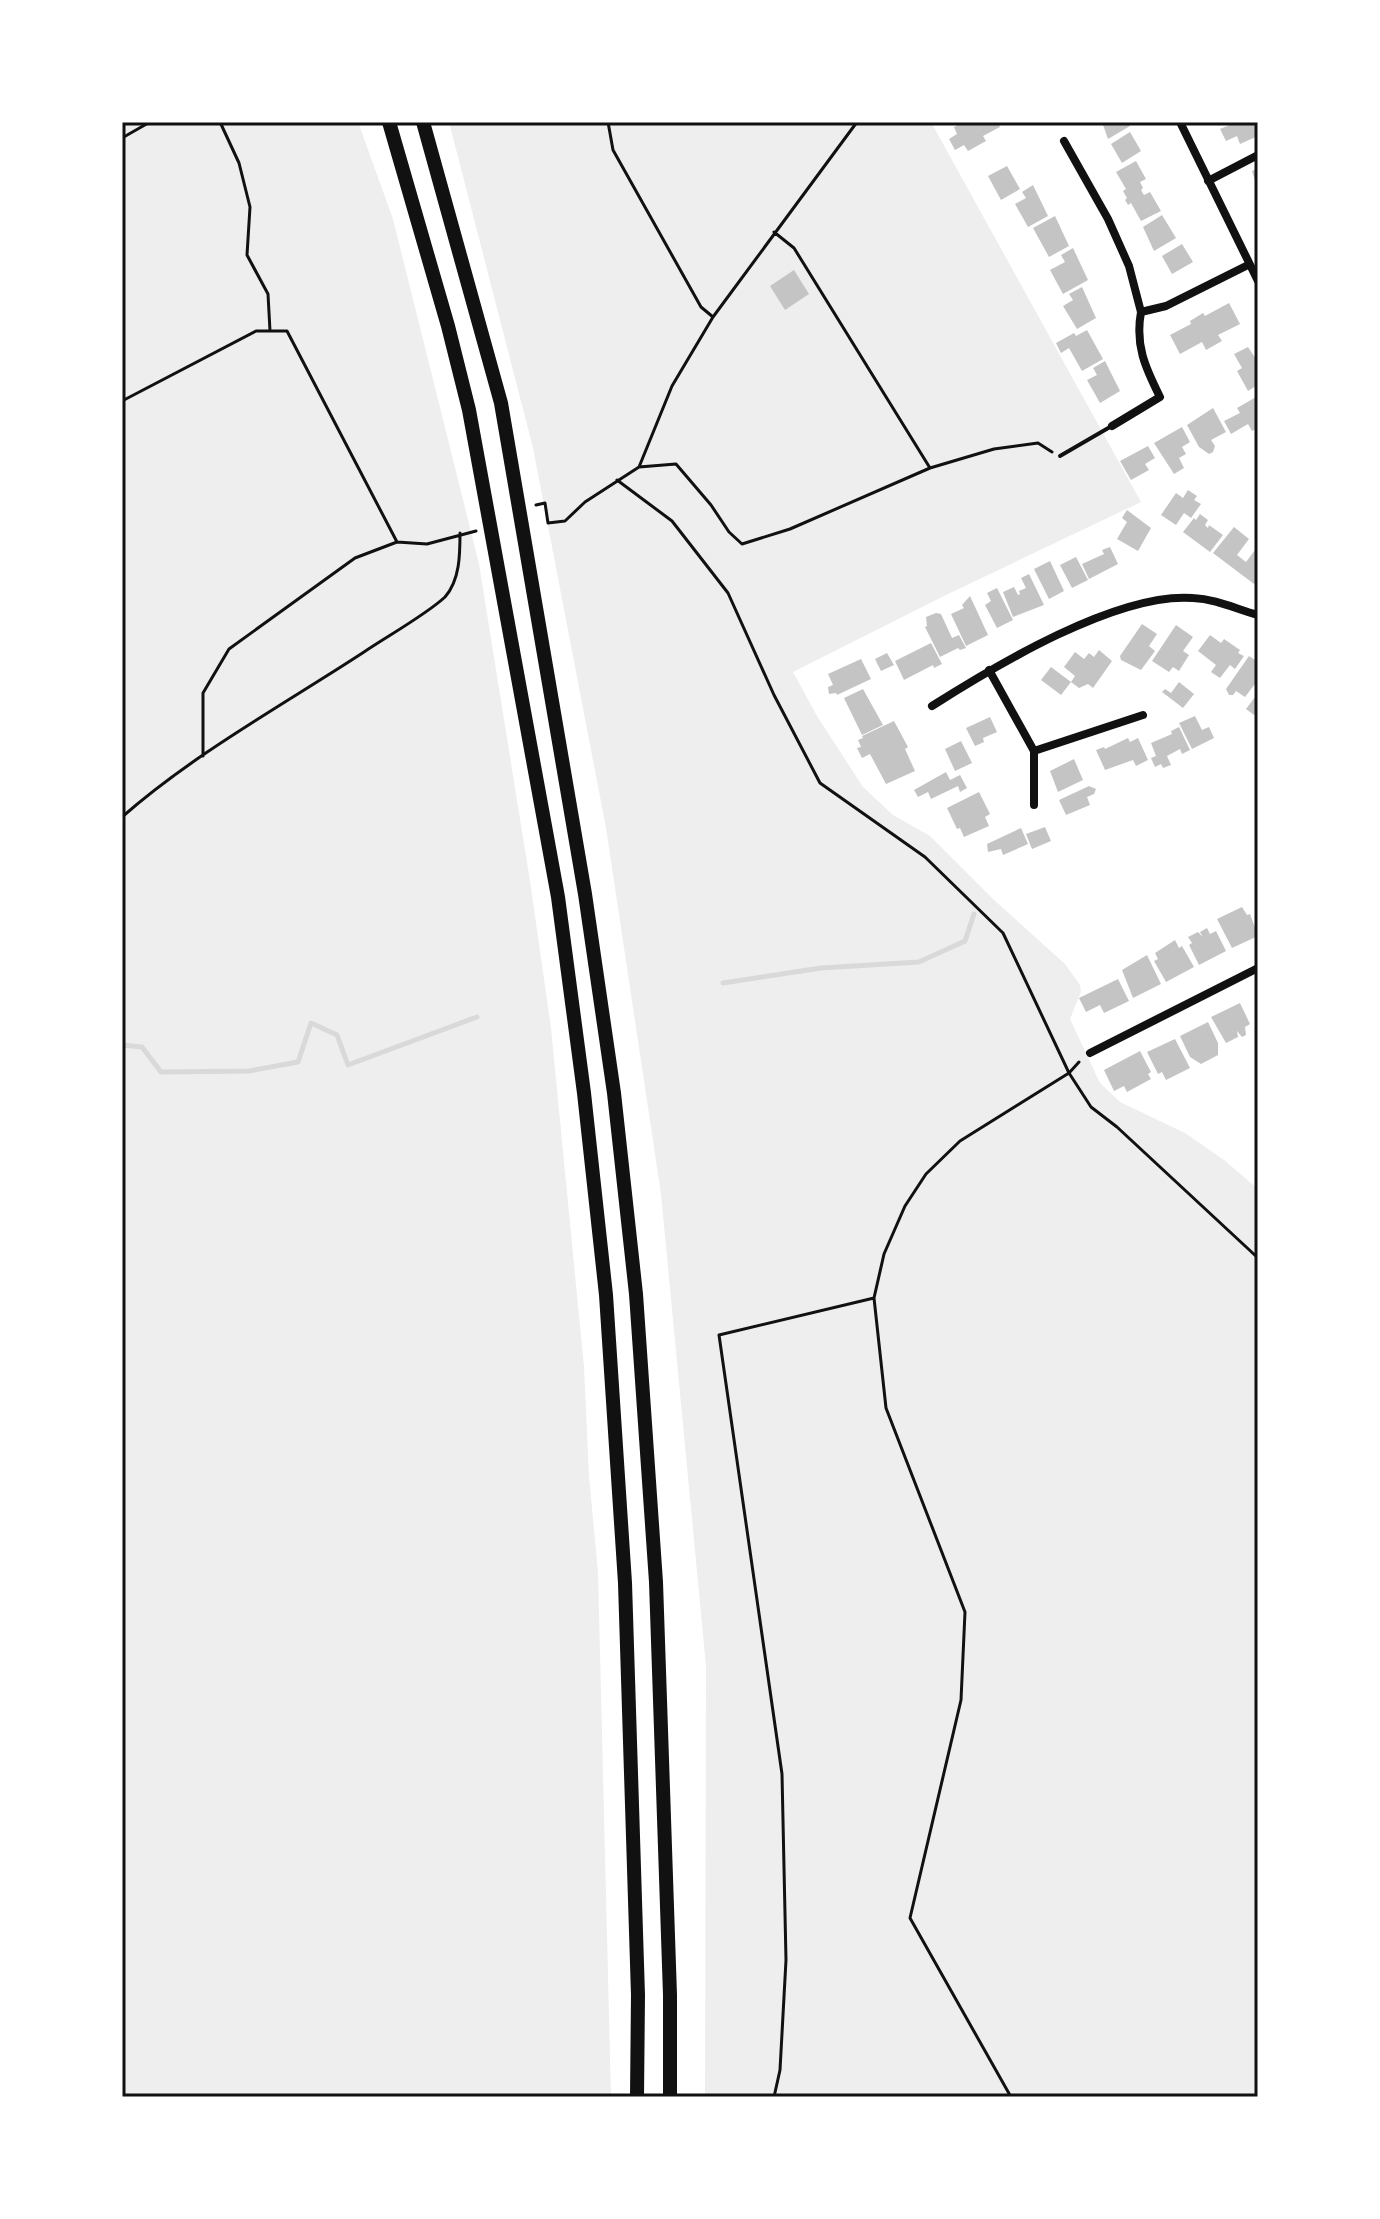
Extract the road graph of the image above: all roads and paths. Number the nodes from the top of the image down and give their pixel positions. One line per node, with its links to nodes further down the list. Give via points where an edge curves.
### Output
1 (150, 122): 8 (path)
2 (220, 122): 17 (path, via 239,163 250,207 247,255 268,294)
3 (389, 122): 41 (highway, via 469,410 558,897 584,1093 606,1295 625,1583)
4 (423, 122): 42 (highway, via 501,403 614,1093 636,1294 656,1582)
5 (608, 122): 16 (path, via 613,150 701,307)
6 (857, 122): 12 (path)
7 (1180, 122): 11 (street)
8 (122, 138)
9 (1064, 141): 15 (street, via 1108,219 1129,266)
10 (1258, 155): 11 (street)
11 (1208, 181): 13 (street)
12 (774, 232): 16 (path); 22 (path, via 794,248)
13 (1248, 265): 14 (street); 15 (street, via 1166,306)
14 (1258, 281)
15 (1141, 312): 19 (street, via 1140,349 1160,397)
16 (713, 317): 21 (path, via 672,386)
17 (270, 331): 18 (path, via 256,331); 27 (path, via 287,331)
18 (122, 401)
19 (1112, 426): 20 (lane)
20 (1060, 456): 22 (path, via 1038,443 994,449)
21 (639, 467): 22 (path, via 676,464 742,544 790,529); 23 (path)
22 (930, 468)
23 (617, 480): 24 (path, via 565,521 548,523); 38 (path, via 672,521 728,593 820,783 925,857 1003,933)
24 (545, 503)
25 (475, 522): 26 (path, via 476,531)
26 (460, 533): 27 (path, via 427,544); 33 (path, via 460,563 446,596)
27 (397, 542): 33 (path, via 355,558 229,649 203,693)
28 (1258, 615): 29 (street, via 1191,597 1135,605)
29 (989, 670): 30 (street); 32 (street)
30 (932, 706)
31 (1143, 715): 32 (street)
32 (1034, 751): 34 (street)
33 (203, 756): 35 (path)
34 (1034, 805)
35 (122, 817)
36 (1258, 968): 37 (street)
37 (1090, 1053): 38 (path)
38 (1069, 1073): 39 (path, via 1091,1107); 40 (path, via 960,1141 926,1174 884,1254)
39 (1258, 1258)
40 (874, 1298): 43 (path, via 719,1335 782,1774 786,1960); 44 (path, via 886,1408 965,1612 961,1700 910,1918)
41 (637, 2097)
42 (670, 2097)
43 (774, 2097)
44 (1011, 2097)

